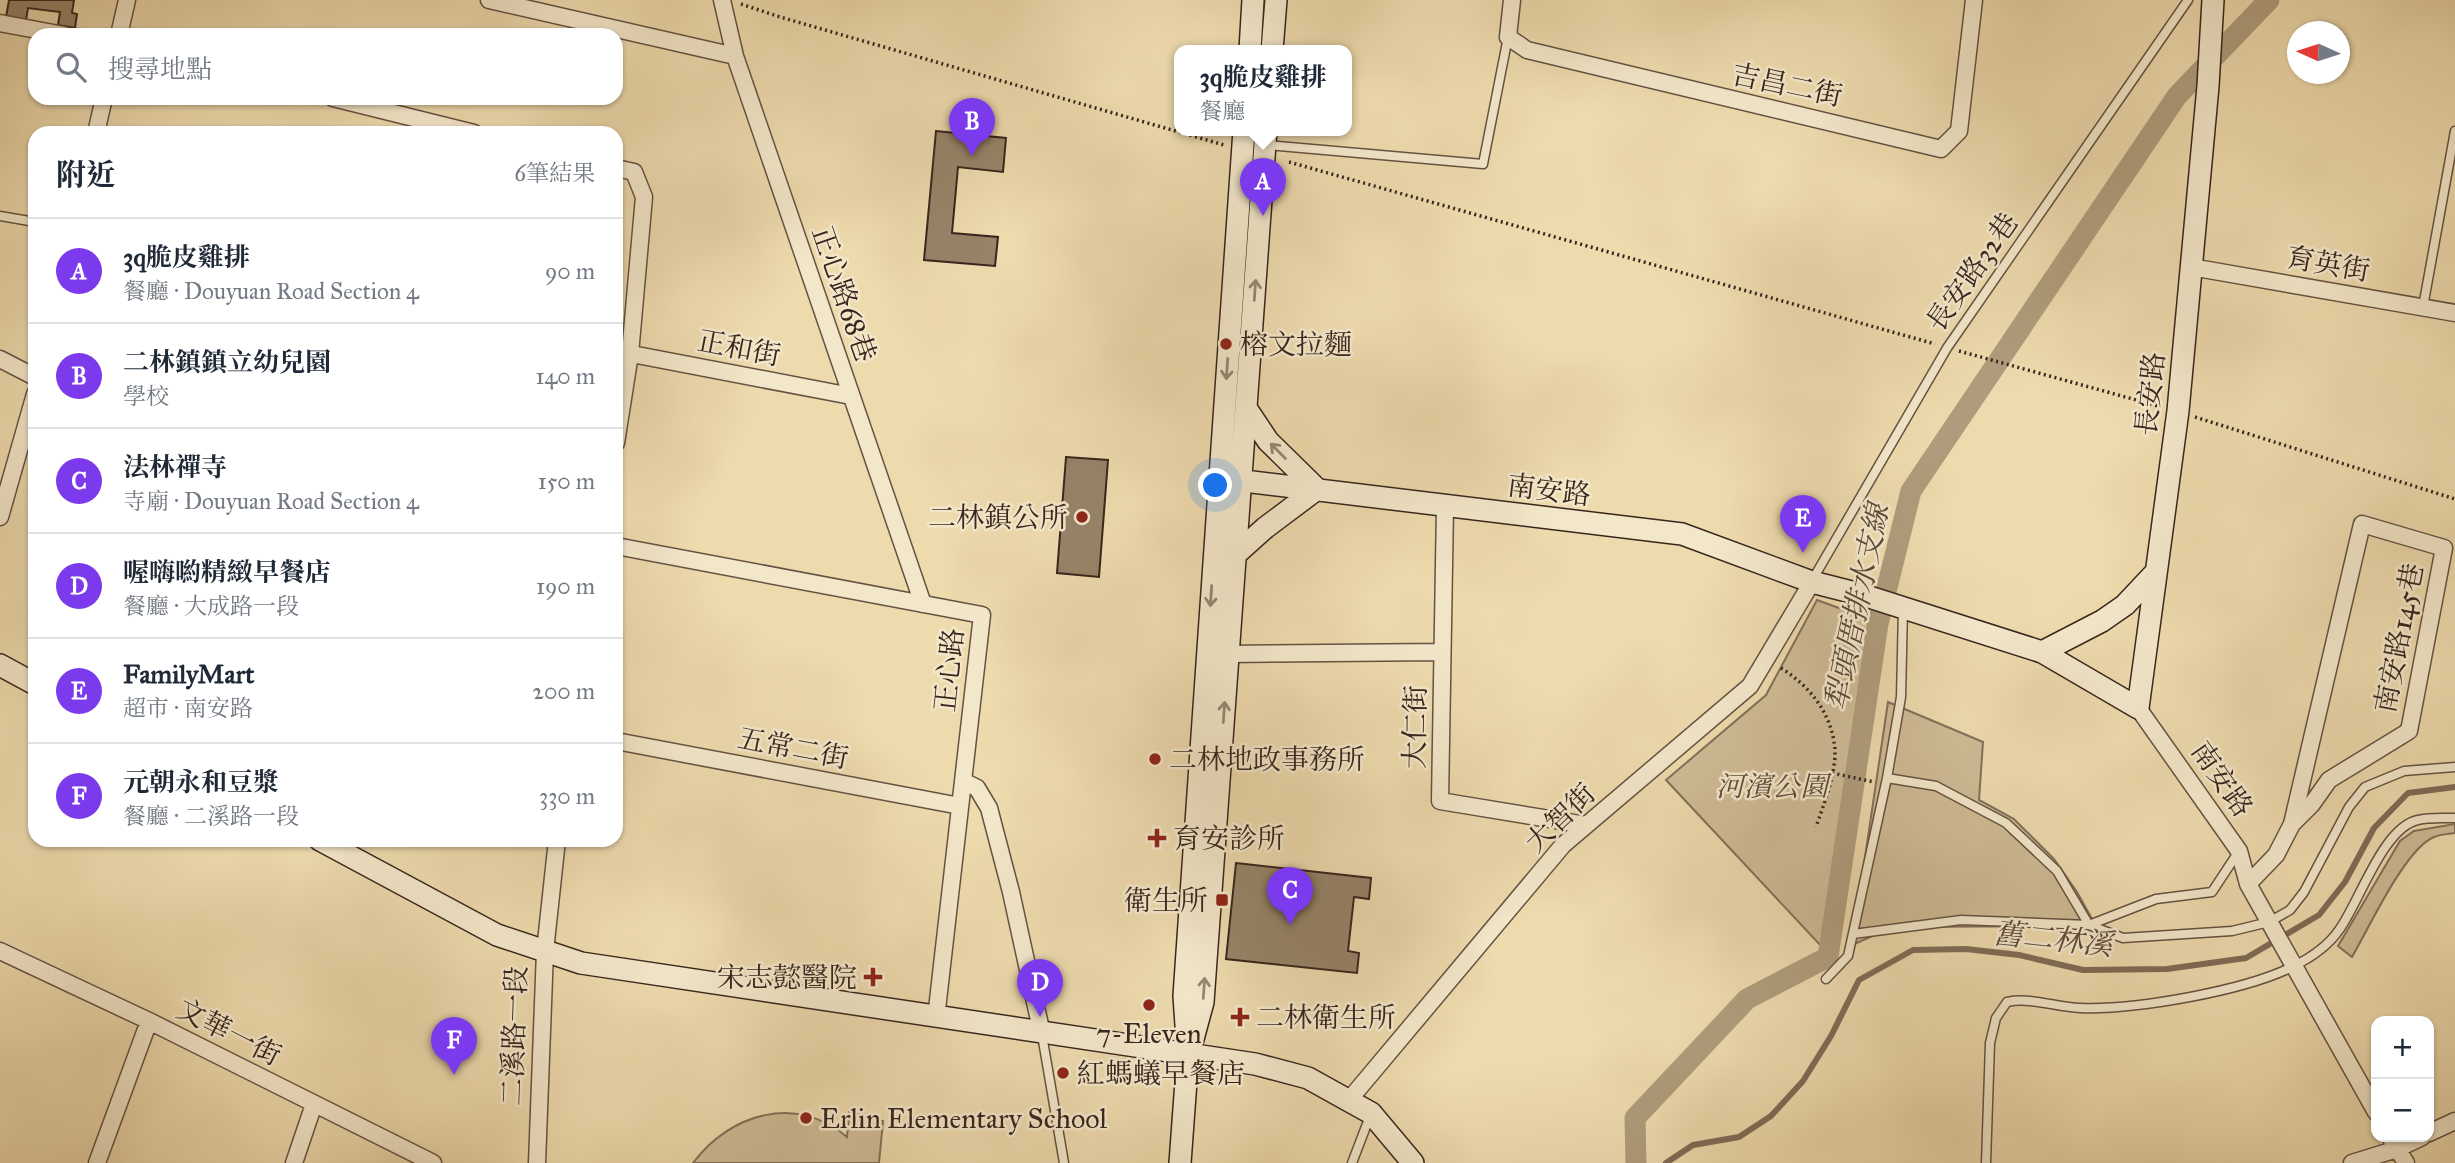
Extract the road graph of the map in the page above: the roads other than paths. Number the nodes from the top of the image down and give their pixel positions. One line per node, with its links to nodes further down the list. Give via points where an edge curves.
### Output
1 (127, 0): 12 (street)
2 (489, 0): 13 (street)
3 (722, 0): 18 (street, 正心路68巷)
4 (1253, 0): 16 (main road)
5 (1276, 0): 17 (main road)
6 (1512, 0): 15 (street)
7 (1974, 0): 15 (street, 吉昌二街, via 1959,131 1941,149 1527,50)
8 (2188, 0): 46 (lane, 長安路32巷, via 1947,348)
9 (2213, 0): 29 (main road, 長安路)
10 (0, 23): 11 (street)
11 (28, 28)
12 (121, 28)
13 (614, 28)
14 (623, 30): 18 (street)
15 (1508, 37): 25 (lane, via 1483,164)
16 (1250, 45)
17 (1272, 45)
18 (735, 55): 35 (street, 正心路68巷)
19 (102, 105): 21 (street)
20 (360, 105): 22 (street)
21 (98, 126)
22 (446, 126)
23 (2455, 131): 30 (lane)
24 (1243, 140): 38 (main road, one-way to 38)
25 (1265, 143): 36 (main road, one-way to 25)
26 (623, 170): 32 (street, via 634,172 644,197)
27 (0, 216): 28 (lane)
28 (28, 221)
29 (2191, 267): 30 (street, 育英街); 45 (main road, 長安路, via 2178,411)
30 (2423, 307): 31 (street, 育英街)
31 (2455, 313)
32 (623, 353): 35 (street, 正和街)
33 (0, 359): 34 (street)
34 (28, 373)
35 (851, 396): 47 (street, 正心路68巷)
36 (1246, 408): 39 (main road); 40 (main road, one-way to 36, via 1268,441)
37 (28, 418): 42 (street)
38 (1219, 478): 39 (main road, 南安路); 77 (main road, one-way to 77, via 1184,996)
39 (1241, 479): 40 (main road, 南安路); 44 (main road)
40 (1317, 489): 41 (main road, 南安路); 44 (main road)
41 (1444, 506): 46 (main road, 南安路, via 1682,534); 49 (street, 大仁街)
42 (0, 516)
43 (623, 547): 47 (street, 正心路)
44 (1236, 554): 51 (main road)
45 (2156, 572): 50 (main road, via 2125,605); 54 (main road, 長安路)
46 (1812, 582): 48 (main road, 南安路); 62 (street, 大智街, via 1750,686)
47 (923, 604): 58 (street, 正心路, via 982,615)
48 (1903, 607): 50 (main road, 南安路); 57 (lane, via 1901,697)
49 (1442, 652): 51 (street); 62 (street, 大仁街, via 1440,800)
50 (2042, 652): 54 (main road, 南安路)
51 (1228, 654): 77 (main road, one-way to 51, via 1203,1002)
52 (0, 665): 53 (main road)
53 (28, 680)
54 (2138, 708): 65 (street, 南安路)
55 (623, 742): 59 (street, 五常二街)
56 (2455, 767): 67 (lane, via 2404,771 2365,787 2349,807 2304,892 2290,910)
57 (1887, 778): 68 (lane, via 1936,786 2006,823 2057,871); 69 (lane)
58 (963, 781): 59 (street, 正心路); 76 (street, via 977,788 989,808)
59 (960, 806): 74 (street, 正心路)
60 (2455, 818): 72 (lane, via 2416,820 2399,831 2384,848 2339,931 2321,949)
61 (2292, 824): 61 (street, 南安路145巷, via 2362,524 2444,548 2409,731 2329,780); 66 (street, 南安路145巷, via 2276,855)
62 (1586, 825): 78 (street, 大智街, via 1563,845)
63 (348, 847): 71 (main road, 二溪路一段, via 497,935)
64 (557, 847): 71 (street)
65 (2239, 851): 66 (street, 南安路); 68 (lane, via 2212,892 2156,899)
66 (2248, 884): 67 (street, 南安路)
67 (2270, 924): 68 (lane, via 2123,938); 72 (street, 南安路)
68 (2089, 925): 69 (lane, via 1961,920)
69 (1853, 934): 73 (lane, via 1847,956)
70 (0, 951): 75 (street, 文華一街)
71 (545, 951): 74 (main road, via 581,963); 88 (street, 二溪路一段)
72 (2291, 962): 79 (street, 南安路); 93 (lane, via 2226,989 2127,1006 2081,1008 2021,999 2007,1002 1996,1018 1990,1042)
73 (1826, 979)
74 (936, 1018): 76 (main road)
75 (149, 1021): 80 (street, 文華一街); 85 (street)
76 (1042, 1034): 77 (main road); 89 (lane)
77 (1188, 1054): 78 (main road, via 1308,1078); 90 (main road)
78 (1349, 1100): 81 (main road)
79 (2371, 1103)
80 (314, 1104): 86 (street); 87 (street, 文華一街)
81 (1371, 1113): 91 (lane); 92 (main road)
82 (2455, 1121): 83 (street)
83 (2434, 1131)
84 (2398, 1149): 94 (street)
85 (97, 1163)
86 (293, 1163)
87 (433, 1163)
88 (537, 1163)
89 (1064, 1163)
90 (1180, 1163)
91 (1352, 1163)
92 (1413, 1163)
93 (1986, 1163)
94 (2352, 1163)

